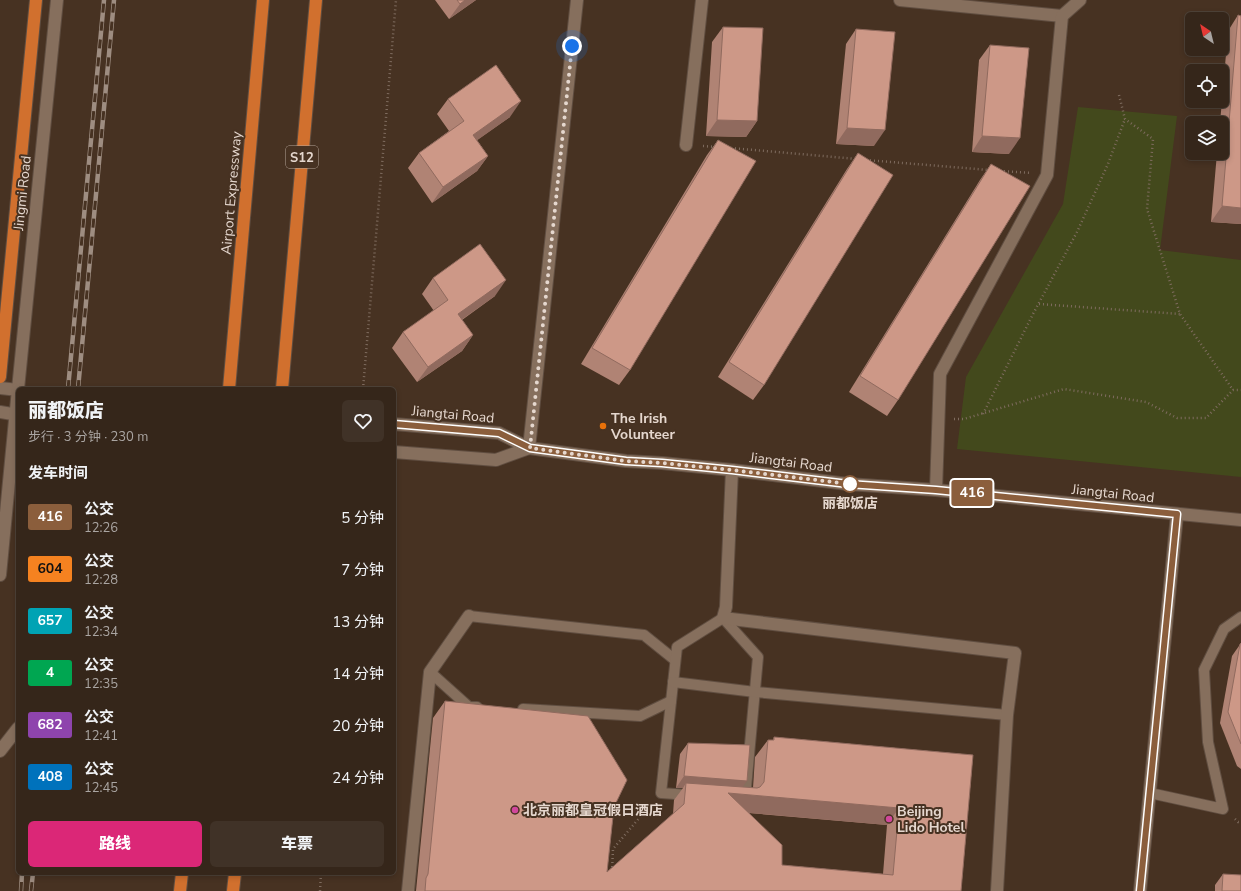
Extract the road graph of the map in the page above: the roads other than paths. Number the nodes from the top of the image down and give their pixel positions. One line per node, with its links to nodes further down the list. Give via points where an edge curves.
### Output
1 (36, 0): 11 (highway)
2 (57, 0): 12 (street, Jingmi Road)
3 (263, 0): 13 (highway, Airport Expressway)
4 (316, 0): 14 (highway, S12)
5 (577, 0): 20 (street)
6 (702, 0): 10 (street)
7 (900, 0): 9 (street)
8 (1080, 0): 9 (street)
9 (1062, 16): 23 (street, via 1047,175 940,374)
10 (686, 145)
11 (0, 377)
12 (18, 387)
13 (229, 387)
14 (282, 387)
15 (0, 388): 16 (street)
16 (16, 389)
17 (0, 412): 18 (street)
18 (16, 415): 26 (street, Jingmi Road)
19 (396, 424): 20 (street, Jiangtai Road, via 499,433)
20 (530, 448): 21 (street, Jiangtai Road, via 496,460); 22 (street, Jiangtai Road, via 626,461)
21 (396, 452)
22 (732, 470): 23 (street, Jiangtai Road, via 848,484); 28 (street, via 726,607)
23 (936, 490): 24 (street, Jiangtai Road)
24 (1177, 514): 25 (street, Jiangtai Road); 40 (street)
25 (1241, 520)
26 (0, 575)
27 (470, 616): 30 (lane, via 644,635); 31 (street)
28 (723, 618): 30 (lane, via 677,647); 33 (lane, via 758,657); 37 (street, via 1015,653)
29 (1241, 618): 40 (lane, via 1224,629 1204,670 1208,742 1222,809)
30 (676, 660): 32 (lane)
31 (430, 672): 35 (lane, via 469,707); 45 (street)
32 (673, 682): 33 (lane); 34 (lane)
33 (755, 692): 34 (lane, via 745,798 661,793); 37 (lane)
34 (671, 701): 36 (lane, via 640,716)
35 (485, 707)
36 (516, 709)
37 (1007, 715): 46 (street)
38 (16, 731): 39 (street)
39 (0, 751)
40 (1150, 793): 47 (street)
41 (182, 875): 43 (highway)
42 (235, 875): 44 (highway)
43 (180, 891)
44 (233, 891)
45 (408, 891)
46 (997, 891)
47 (1140, 891)

